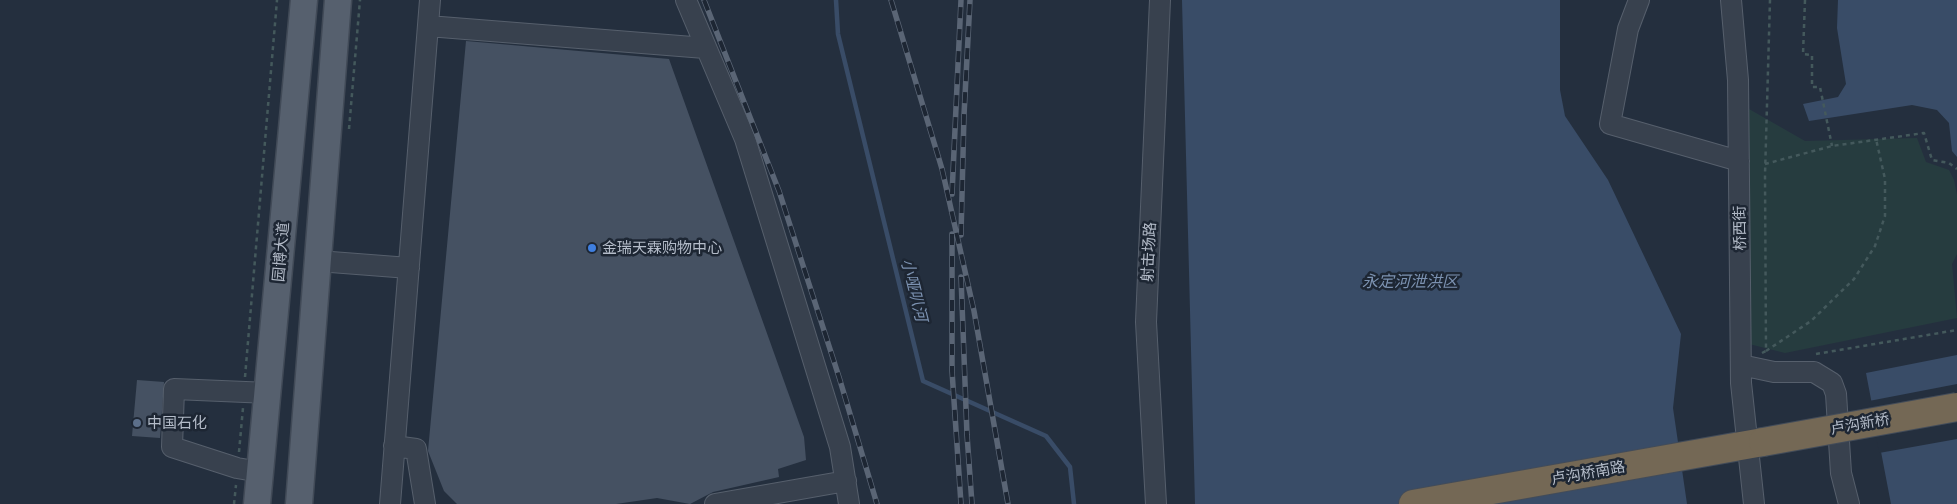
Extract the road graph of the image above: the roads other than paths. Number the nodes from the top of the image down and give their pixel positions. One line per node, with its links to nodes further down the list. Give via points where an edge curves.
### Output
1 (304, 0): 14 (main road, 园博大道)
2 (338, 0): 11 (main road)
3 (430, 0): 8 (street)
4 (686, 0): 9 (street)
5 (1160, 0): 28 (street, 射击场路, via 1146,322)
6 (1639, 0): 10 (street, via 1628,29 1610,124)
7 (1731, 0): 10 (street, 桥西街, via 1738,80)
8 (428, 26): 9 (street); 12 (street)
9 (705, 48): 21 (street, via 745,139 840,447)
10 (1739, 161): 13 (street, 桥西街)
11 (318, 261): 12 (street); 24 (main road)
12 (409, 268): 17 (street)
13 (1741, 365): 18 (street, 桥西街); 32 (street, via 1774,372 1814,372 1832,383 1836,394 1841,473)
14 (256, 392): 20 (main road, 园博大道); 20 (street, via 174,389 172,447)
15 (1957, 407): 18 (highway, 卢沟新桥, bridge)
16 (1957, 422): 18 (highway, 卢沟新桥)
17 (394, 446): 25 (street); 26 (street, via 416,449)
18 (1756, 450): 19 (highway, 卢沟桥南路); 31 (street, 桥西街)
19 (1719, 454): 29 (highway, 卢沟桥南路); 30 (highway, 卢沟桥南路)
20 (249, 470): 23 (main road, 园博大道)
21 (846, 481): 22 (street); 27 (street)
22 (726, 503)
23 (251, 504)
24 (299, 504)
25 (390, 504)
26 (425, 504)
27 (849, 504)
28 (1156, 504)
29 (1413, 504)
30 (1464, 504)
31 (1754, 504)
32 (1849, 504)

